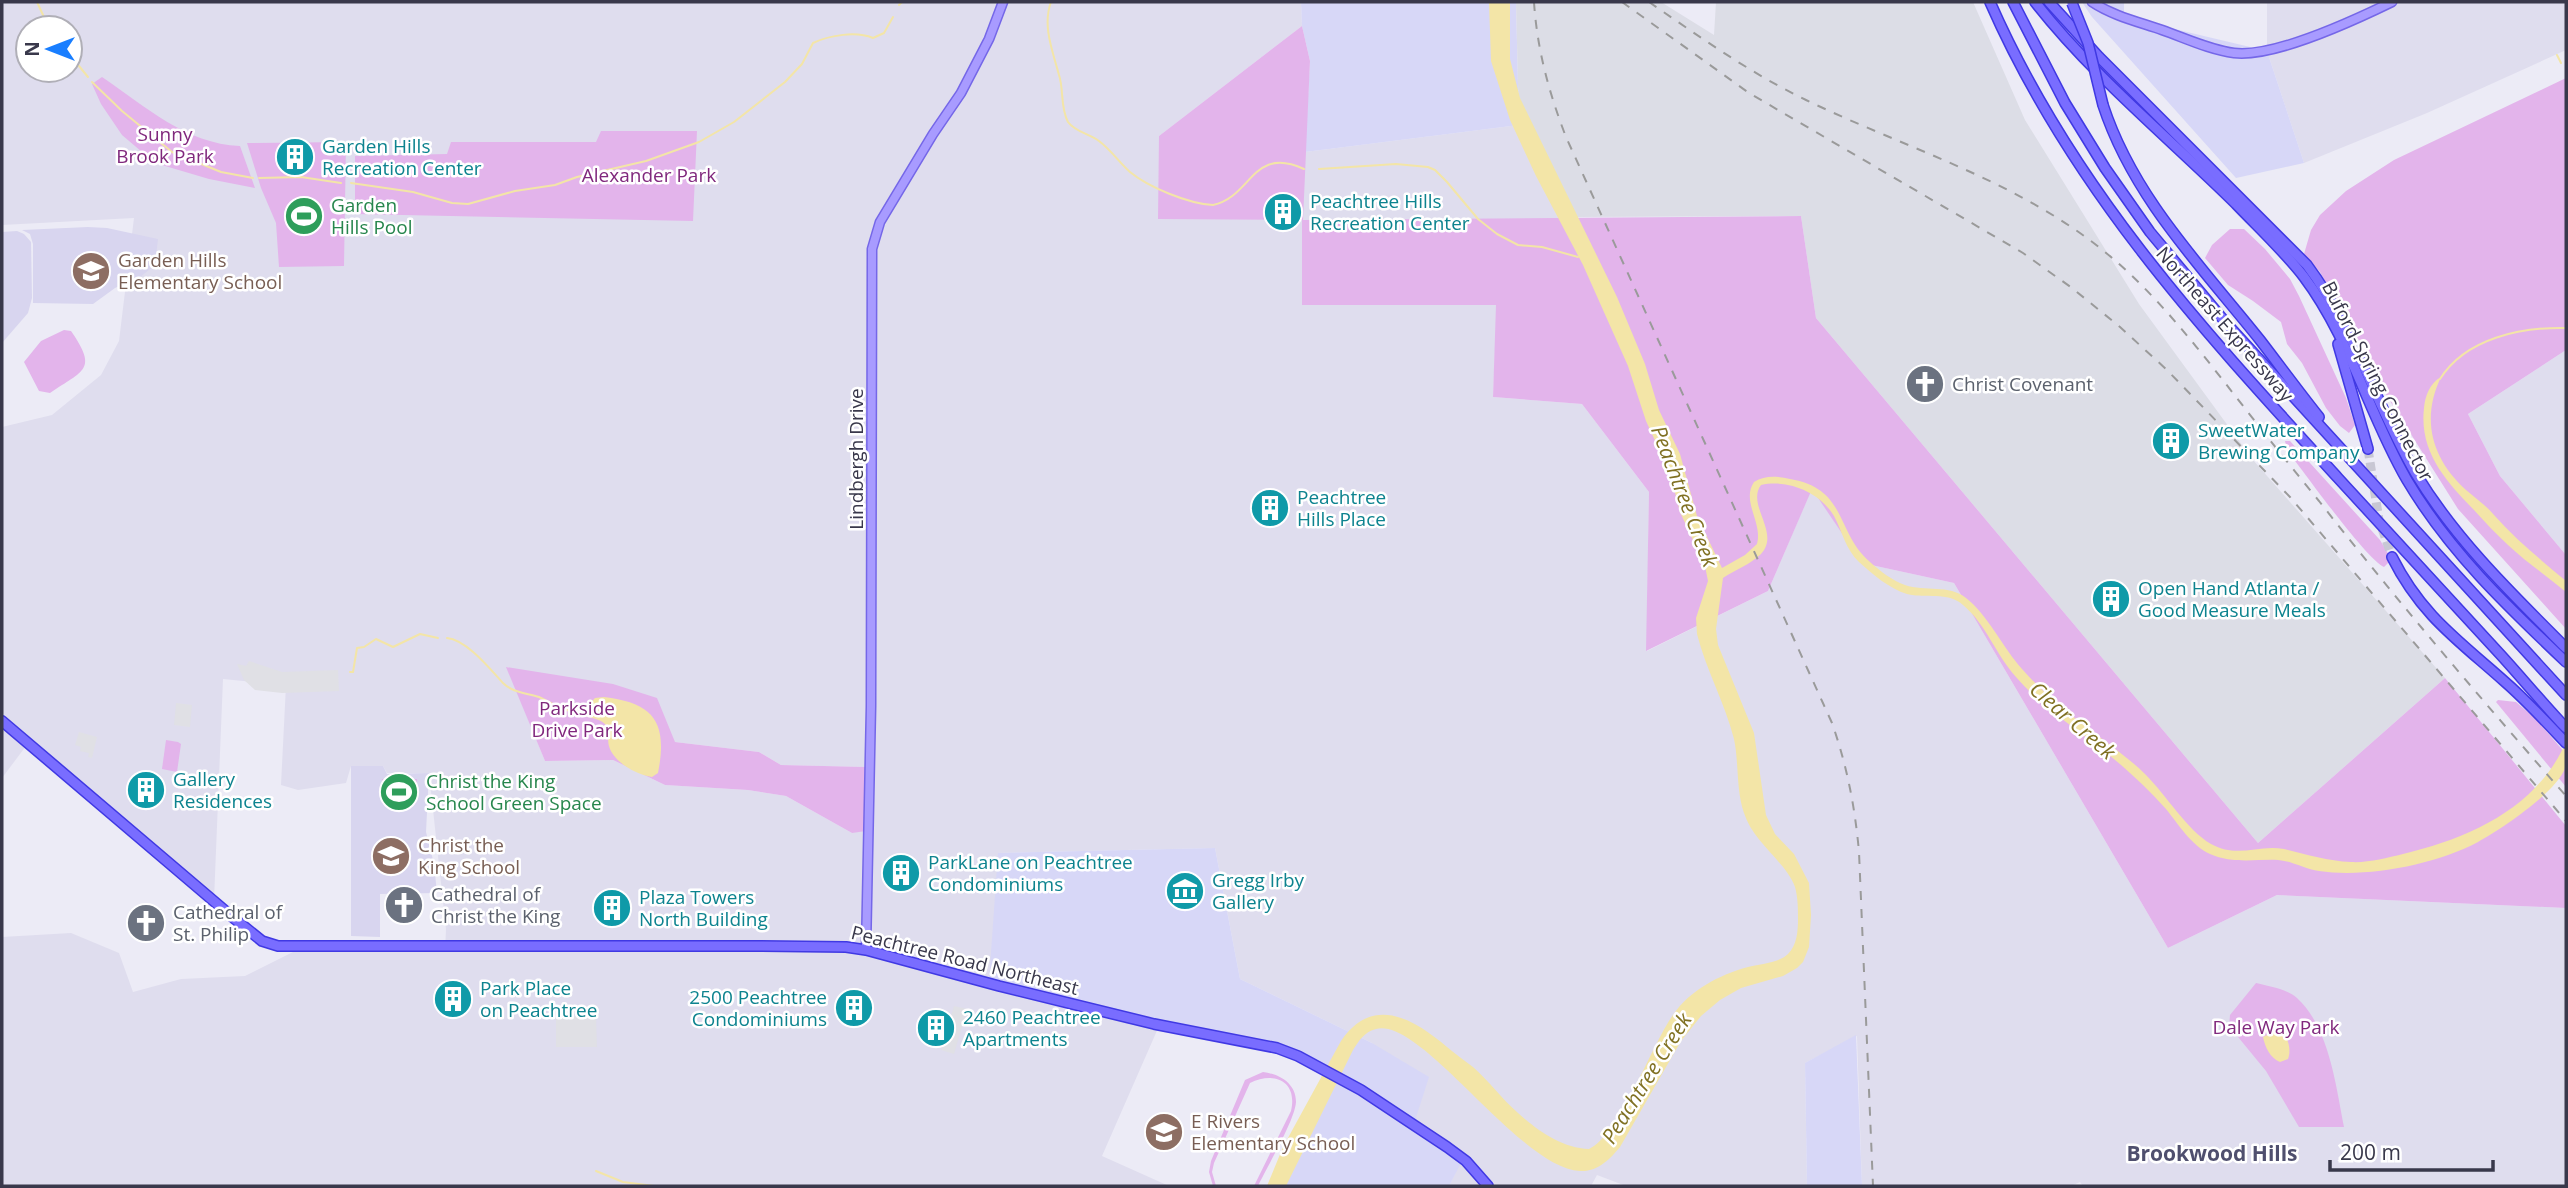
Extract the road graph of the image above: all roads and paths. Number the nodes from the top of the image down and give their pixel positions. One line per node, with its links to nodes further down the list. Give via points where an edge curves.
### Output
1 (1003, 2): 21 (main road, Lindbergh Drive, via 977,63 880,222 872,249)
2 (1990, 2): 19 (highway, Northeast Expressway, via 2067,146 2158,276)
3 (2013, 2): 13 (highway, Northeast Expressway, via 2078,125 2150,232)
4 (2028, 2): 10 (highway)
5 (2035, 2): 10 (highway, Buford-Spring Connector)
6 (2049, 2): 15 (highway, Buford-Spring Connector, via 2307,265 2332,302 2402,448 2432,498 2494,575)
7 (2072, 2): 13 (highway, bridge, via 2088,43 2103,106 2147,198)
8 (2092, 2): 9 (main road, via 2219,50 2247,54 2314,35)
9 (2392, 2)
10 (2097, 73): 11 (highway, Buford-Spring Connector, via 2276,244 2305,278)
11 (2331, 323): 12 (highway); 16 (highway, Buford-Spring Connector, via 2406,478 2430,516 2472,571)
12 (2368, 449)
13 (2351, 460): 17 (highway, Northeast Expressway)
14 (2392, 557): 20 (highway, via 2431,617)
15 (2566, 648)
16 (2566, 662)
17 (2566, 695)
18 (2, 721): 21 (highway, Peachtree Road Northeast, via 262,941 278,946)
19 (2566, 728)
20 (2566, 743)
21 (866, 950): 22 (highway, Peachtree Road Northeast, via 1154,1024 1277,1048 1361,1090 1466,1161)
22 (1488, 1186)

